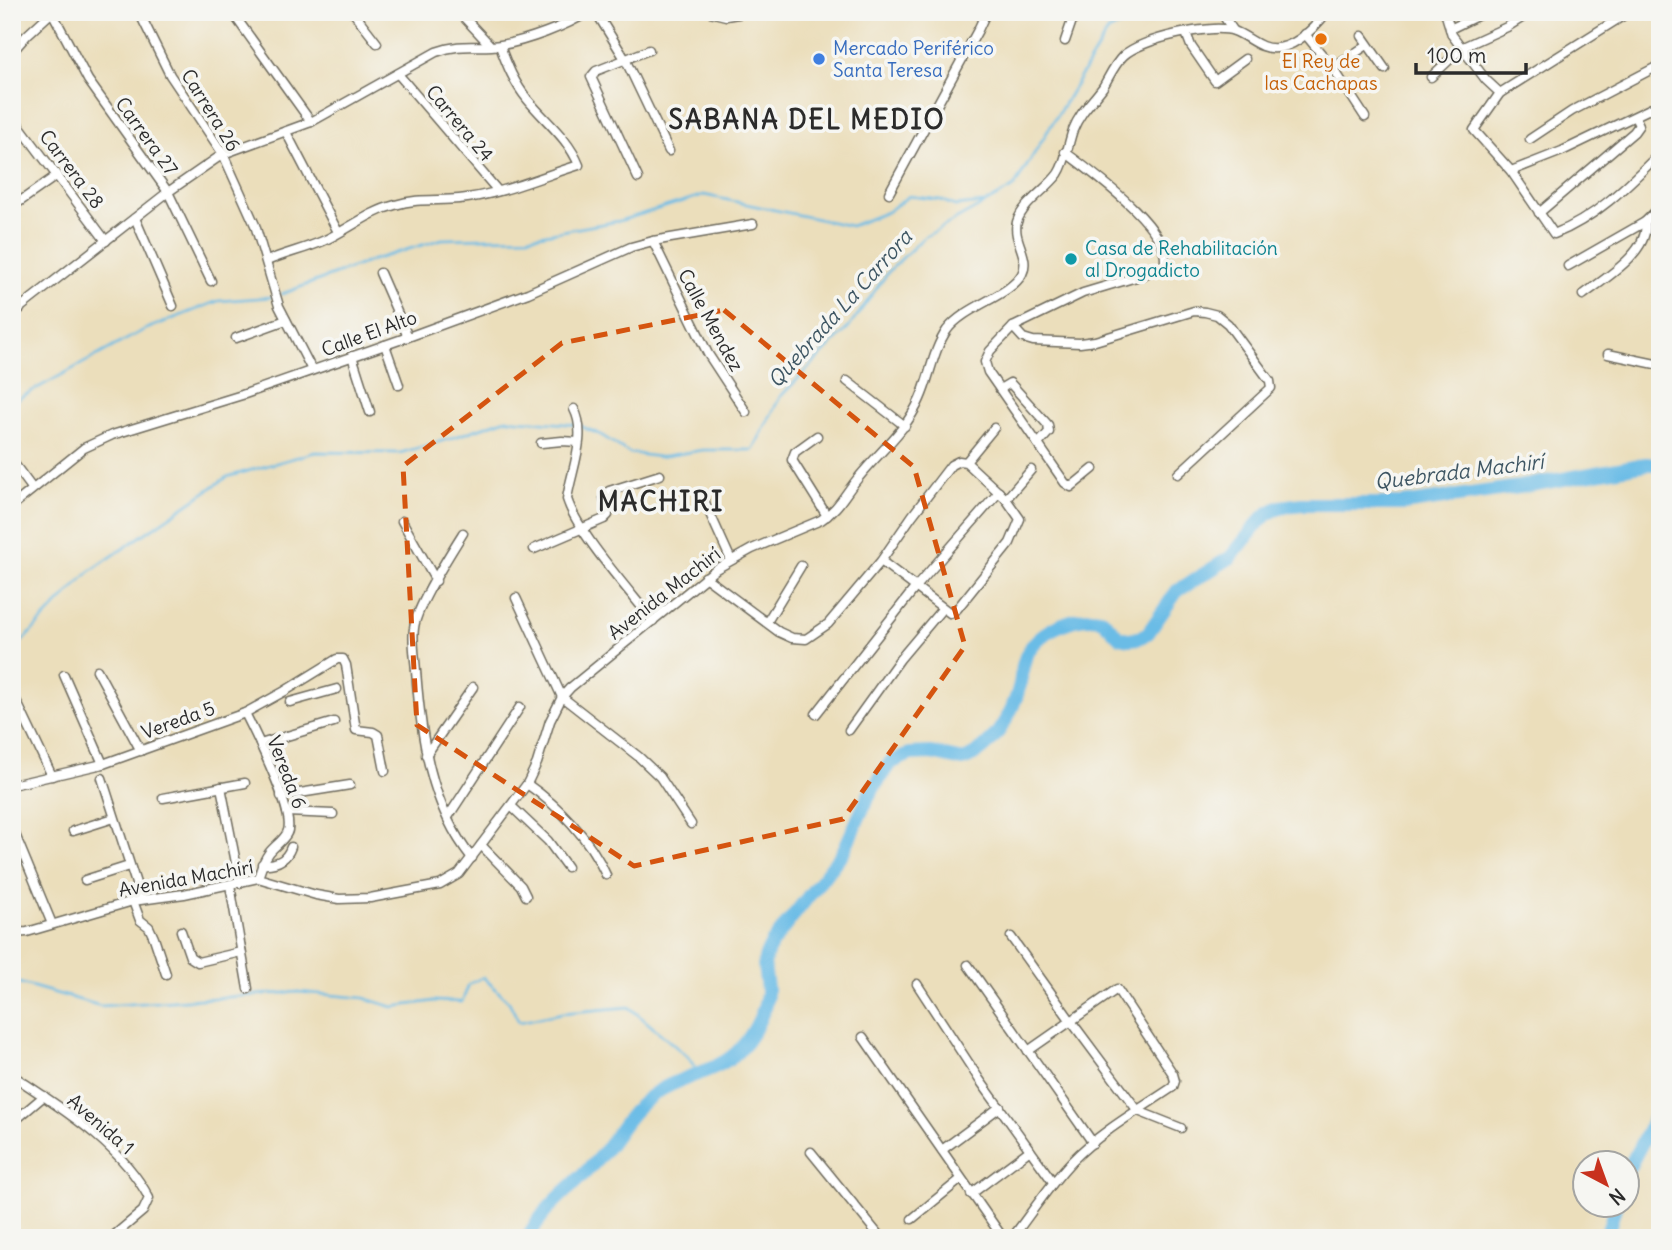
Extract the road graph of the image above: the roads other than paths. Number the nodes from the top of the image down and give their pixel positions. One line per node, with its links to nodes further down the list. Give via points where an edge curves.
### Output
1 (52, 12): 29 (street); 53 (street, Carrera 27, via 88,80)
2 (139, 12): 48 (street, Carrera 26, via 170,75)
3 (232, 12): 42 (street)
4 (352, 12): 24 (street)
5 (459, 12): 25 (street)
6 (589, 12): 25 (street, via 520,40)
7 (596, 12): 30 (street)
8 (749, 12): 17 (street)
9 (983, 12): 54 (street, via 978,30)
10 (1075, 12): 23 (street)
11 (1221, 12): 19 (street)
12 (1327, 12): 21 (street)
13 (1445, 12): 18 (street)
14 (1485, 12): 18 (street)
15 (1531, 12): 27 (street)
16 (1629, 12): 37 (street)
17 (712, 14)
18 (1450, 29): 27 (street)
19 (1233, 30): 20 (street, Avenida Machirí); 21 (street, via 1275,49 1291,45)
20 (1186, 33): 31 (street, via 1215,81); 46 (street, Avenida Machirí, via 1154,39 1124,55 1080,113)
21 (1305, 34): 33 (street)
22 (1362, 36): 26 (street)
23 (1065, 41)
24 (377, 43)
25 (495, 45): 35 (street, via 454,46); 52 (street, via 528,100 549,120 579,165)
26 (1367, 45): 33 (street); 34 (street)
27 (1463, 47): 36 (street); 37 (street)
28 (649, 50): 30 (street)
29 (12, 52)
30 (625, 59): 45 (street); 51 (street, via 591,77)
31 (1245, 59)
32 (1660, 65): 44 (street, via 1572,111)
33 (1333, 68): 40 (street)
34 (1385, 69)
35 (398, 74): 42 (street); 52 (street, Carrera 24)
36 (1431, 77)
37 (1500, 93): 49 (street, via 1474,130)
38 (1660, 104): 41 (street)
39 (12, 117): 50 (street, Carrera 28)
40 (1365, 117)
41 (1634, 117): 49 (street); 57 (street, via 1638,129)
42 (311, 122): 43 (street)
43 (286, 132): 48 (street); 61 (street)
44 (1530, 139)
45 (669, 151)
46 (1065, 152): 73 (street, via 1147,222 1161,242 1164,266 1083,293); 87 (street, Avenida Machirí, via 1059,172 1017,222 1025,262 1021,276 963,314 945,333)
47 (1660, 153): 57 (street, via 1607,202 1569,228 1554,234)
48 (223, 154): 53 (street); 64 (street, Carrera 26)
49 (1511, 170): 57 (street)
50 (56, 176): 55 (street); 63 (street, Carrera 28)
51 (638, 178)
52 (498, 191): 61 (street, via 394,205)
53 (168, 192): 58 (street); 67 (street, Carrera 27)
54 (889, 193)
55 (12, 207)
56 (1660, 207): 59 (street)
57 (1539, 213)
58 (135, 218): 63 (street); 70 (street)
59 (1645, 222): 65 (street); 69 (street, via 1647,230 1634,254)
60 (753, 224): 62 (street, Calle El Alto)
61 (338, 232): 64 (street)
62 (653, 240): 74 (street, Calle El Alto); 86 (street, Calle Mendez, via 708,354)
63 (106, 241): 71 (street)
64 (267, 261): 72 (street, Carrera 26)
65 (1568, 266)
66 (380, 272): 74 (street)
67 (211, 281)
68 (12, 295): 71 (street)
69 (1583, 295)
70 (173, 306)
71 (16, 312)
72 (286, 320): 75 (street); 80 (street, Carrera 26)
73 (1013, 327): 83 (street, via 985,362); 97 (street, via 1023,338 1058,343 1095,341 1194,311 1217,316 1228,324 1271,388)
74 (408, 337): 76 (street, Calle El Alto)
75 (236, 338)
76 (384, 345): 78 (street, Calle El Alto); 82 (street)
77 (1608, 354): 79 (street)
78 (352, 356): 80 (street, Calle El Alto); 85 (street)
79 (1660, 365)
80 (312, 370): 99 (street, Calle El Alto, via 98,441)
81 (846, 381): 87 (street)
82 (399, 386)
83 (1000, 389): 92 (street); 92 (street, via 1010,383 1048,425 1049,432)
84 (574, 409): 90 (street, via 579,418)
85 (370, 412)
86 (747, 412)
87 (905, 426): 104 (street, Avenida Machirí)
88 (994, 428): 94 (street)
89 (817, 436): 104 (street, via 795,452 792,460)
90 (578, 442): 91 (street); 106 (street, via 567,499)
91 (541, 443)
92 (1038, 444): 95 (street, via 1071,487)
93 (12, 461): 99 (street)
94 (966, 462): 100 (street); 110 (street, via 951,465)
95 (1093, 469)
96 (1031, 470): 102 (street)
97 (1178, 474)
98 (660, 475): 106 (street, via 608,491 604,497 608,515)
99 (32, 488): 103 (street, Calle El Alto)
100 (999, 492): 102 (street); 114 (street)
101 (702, 496): 109 (street)
102 (1006, 499): 116 (street, via 1020,519 1010,543 957,609 950,613)
103 (12, 506)
104 (827, 516): 109 (street, Avenida Machirí)
105 (402, 521): 113 (street)
106 (582, 528): 108 (street); 117 (street)
107 (463, 533): 113 (street)
108 (534, 549)
109 (731, 559): 112 (street, Avenida Machirí)
110 (881, 561): 114 (street); 118 (street, via 817,634 792,638)
111 (801, 566): 118 (street)
112 (705, 577): 117 (street, Avenida Machirí); 118 (street)
113 (436, 581): 135 (street, via 414,627)
114 (915, 588): 116 (street); 130 (street)
115 (516, 598): 126 (street)
116 (942, 609): 132 (street)
117 (653, 621): 126 (street, Avenida Machirí)
118 (767, 622)
119 (97, 670): 134 (street)
120 (64, 675): 136 (street)
121 (310, 676): 124 (street); 129 (street, Vereda 5); 137 (street, Vereda 5, via 343,659 356,730 378,735)
122 (473, 687): 135 (street)
123 (337, 689): 124 (street)
124 (315, 695): 127 (street)
125 (14, 696): 138 (street)
126 (562, 696): 141 (street, Avenida Machirí); 152 (street, via 639,757 660,778)
127 (290, 702)
128 (520, 707): 150 (street)
129 (245, 713): 133 (street, Vereda 6); 134 (street, Vereda 5)
130 (816, 714)
131 (334, 722): 133 (street)
132 (849, 730)
133 (260, 744): 145 (street, Vereda 6)
134 (141, 751): 136 (street, Vereda 5)
135 (426, 755): 150 (street)
136 (103, 764): 138 (street, Vereda 5)
137 (385, 771)
138 (52, 776): 142 (street, Vereda 5)
139 (102, 778): 151 (street)
140 (246, 783): 144 (street)
141 (527, 784): 147 (street, Avenida Machirí); 161 (street, via 580,834)
142 (12, 785)
143 (349, 785): 145 (street)
144 (221, 787): 146 (street); 164 (street)
145 (281, 796): 148 (street, Vereda 6)
146 (163, 798)
147 (511, 806): 155 (street, Avenida Machirí); 160 (street, via 548,841)
148 (287, 812): 149 (street); 158 (street, Vereda 6, via 287,834)
149 (333, 814)
150 (448, 817): 157 (street)
151 (114, 818): 154 (street); 159 (street)
152 (691, 824)
153 (12, 827): 168 (street)
154 (73, 831)
155 (481, 845): 157 (street, Avenida Machirí); 166 (street)
156 (291, 847): 158 (street, via 282,861)
157 (472, 858): 162 (street, Avenida Machirí, via 459,874 440,885 370,898 326,897)
158 (262, 864): 162 (street, Vereda 6)
159 (129, 866): 163 (street); 167 (street)
160 (567, 867)
161 (606, 874)
162 (258, 878): 164 (street, Avenida Machirí)
163 (85, 880)
164 (240, 883): 165 (street, Avenida Machirí)
165 (230, 885): 167 (street, Avenida Machirí); 172 (street)
166 (526, 895)
167 (137, 900): 168 (street, Avenida Machirí); 174 (street, via 140,920 149,927)
168 (52, 924): 170 (street, Avenida Machirí)
169 (181, 931): 172 (street, via 190,957 198,962)
170 (12, 933)
171 (1011, 937): 177 (street)
172 (242, 951): 176 (street)
173 (968, 965): 179 (street)
174 (166, 974)
175 (917, 984): 182 (street)
176 (248, 989)
177 (1071, 1021): 179 (street); 183 (street); 183 (street, via 1117,989 1175,1081)
178 (863, 1037): 187 (street)
179 (1028, 1051): 186 (street)
180 (12, 1074): 181 (street, Avenida 1)
181 (44, 1096): 184 (street); 194 (street, Avenida 1, via 119,1157 149,1198 143,1211)
182 (1000, 1107): 187 (street); 188 (street)
183 (1138, 1111): 185 (street); 186 (street)
184 (12, 1123)
185 (1181, 1128)
186 (1093, 1143): 191 (street)
187 (942, 1150): 190 (street)
188 (1030, 1150): 191 (street); 192 (street)
189 (811, 1152): 195 (street)
190 (961, 1179): 192 (street); 193 (street)
191 (1053, 1182): 197 (street)
192 (971, 1194): 196 (street)
193 (912, 1219)
194 (111, 1238)
195 (881, 1238)
196 (1003, 1238)
197 (1012, 1238)

